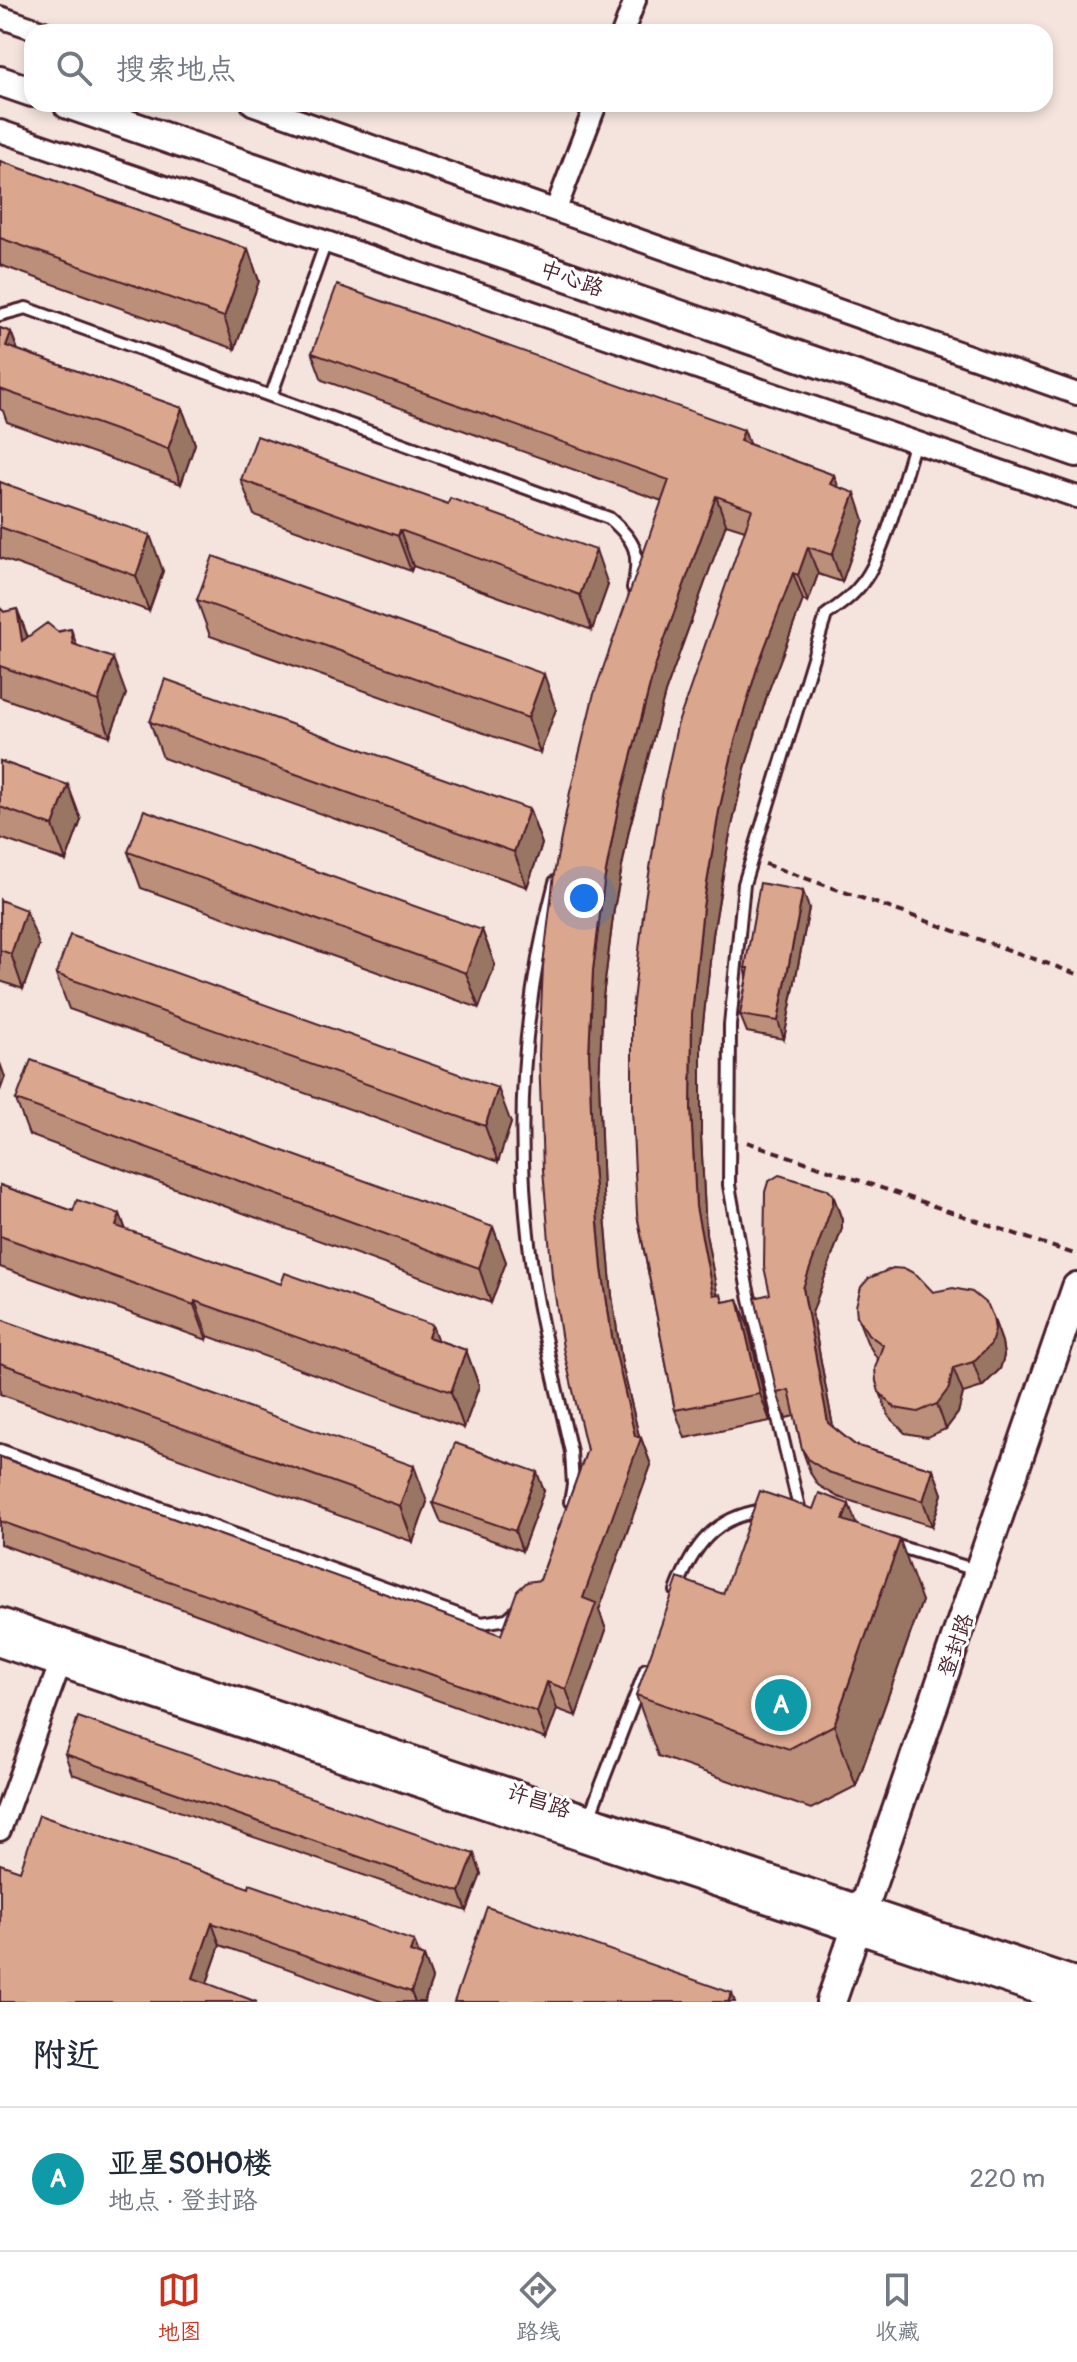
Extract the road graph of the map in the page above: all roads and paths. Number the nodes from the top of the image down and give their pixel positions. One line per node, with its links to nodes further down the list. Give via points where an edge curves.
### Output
1 (635, 0): 3 (street)
2 (0, 17): 4 (street)
3 (626, 24)
4 (24, 25)
5 (0, 81): 6 (main road)
6 (24, 89)
7 (91, 112): 17 (main road, 中心路)
8 (275, 112): 11 (street)
9 (593, 112): 11 (street)
10 (0, 131): 12 (street)
11 (556, 209): 14 (street)
12 (326, 242): 15 (lane); 16 (street)
13 (0, 315): 15 (lane, via 26,308)
14 (1077, 394)
15 (271, 396): 19 (lane, via 609,518 637,551)
16 (915, 442): 18 (street); 20 (lane, via 877,559 851,597 826,615)
17 (1077, 452)
18 (1077, 497)
19 (631, 594)
20 (752, 859): 22 (path); 23 (lane, via 736,946)
21 (557, 873): 30 (lane, via 527,1018 522,1162 529,1246 571,1452)
22 (1077, 974)
23 (729, 1136): 24 (path); 29 (lane, via 737,1240 807,1518)
24 (1077, 1255)
25 (1077, 1287): 26 (main road, 登封路)
26 (1069, 1337): 32 (main road, 登封路)
27 (0, 1450): 34 (lane, via 482,1623 507,1619)
28 (774, 1509): 33 (lane, via 743,1513 702,1540)
29 (788, 1513)
30 (568, 1515)
31 (874, 1538): 32 (lane)
32 (980, 1571): 41 (main road, 登封路)
33 (674, 1596)
34 (526, 1601)
35 (0, 1621): 39 (street, 许昌路)
36 (0, 1644): 38 (street, 许昌路)
37 (651, 1655): 39 (lane)
38 (60, 1664): 40 (street); 41 (street, 许昌路)
39 (589, 1817): 41 (street, 许昌路)
40 (0, 1830)
41 (861, 1919): 42 (street, 许昌路); 43 (main road, 登封路); 44 (street, 许昌路)
42 (1077, 1981)
43 (831, 2002)
44 (1071, 2002)

